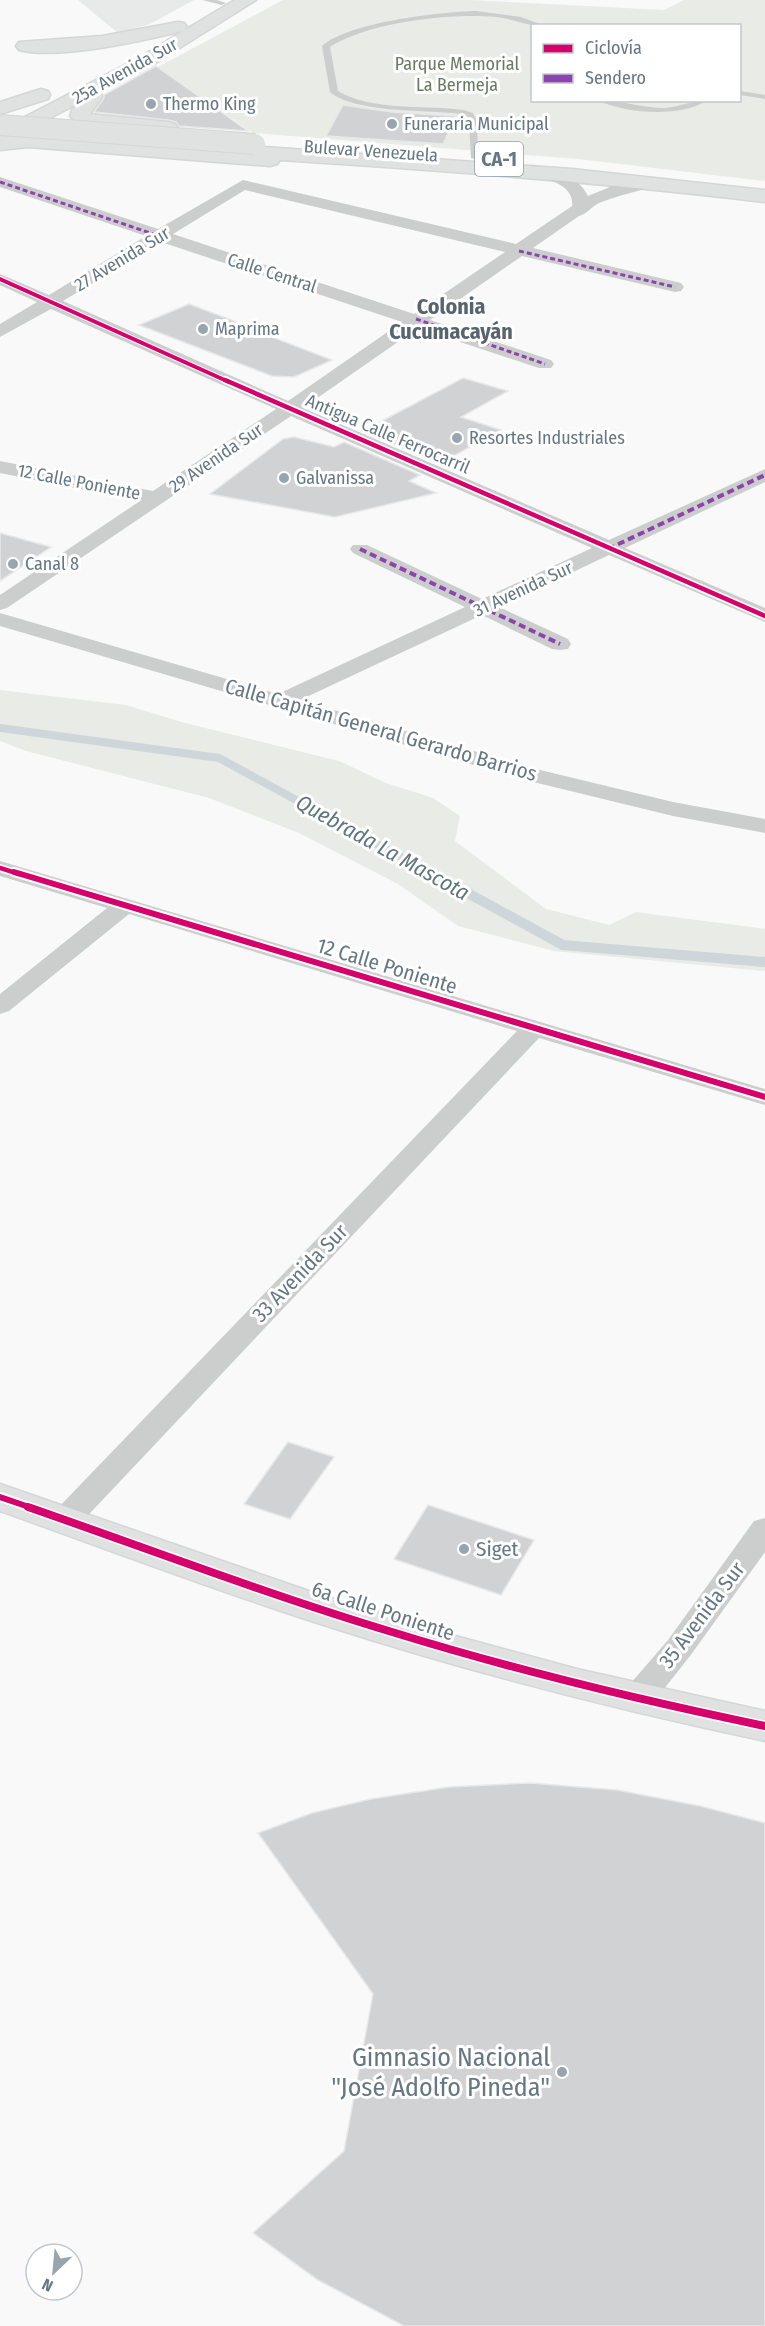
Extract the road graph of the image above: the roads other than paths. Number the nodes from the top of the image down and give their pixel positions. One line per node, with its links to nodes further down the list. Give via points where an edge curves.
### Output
1 (247, 0): 9 (main road, 25a Avenida Sur)
2 (218, 1): 4 (main road, 25a Avenida Sur)
3 (536, 24): 24 (lane, via 514,17 429,16 392,22 326,46 338,96 372,104 470,115 474,122)
4 (178, 27): 5 (main road, via 106,42); 7 (main road, 25a Avenida Sur)
5 (55, 46): 6 (main road, via 16,45 66,55); 7 (main road, via 81,51)
6 (80, 62)
7 (105, 62): 9 (main road)
8 (58, 86): 11 (main road, 25a Avenida Sur)
9 (93, 90): 18 (main road, via 93,97 80,116 91,121); 20 (main road, 25a Avenida Sur)
10 (741, 93): 12 (lane)
11 (40, 96): 15 (main road); 16 (main road, 25a Avenida Sur)
12 (765, 98)
13 (609, 102): 14 (lane, via 676,111)
14 (700, 102)
15 (0, 108)
16 (0, 119)
17 (0, 125): 23 (main road, Bulevar Venezuela / CA-1, bridge)
18 (131, 125): 22 (main road, via 92,127 77,132 75,137 80,141); 24 (main road, via 415,150)
19 (0, 133): 23 (main road, Bulevar Venezuela / CA-1)
20 (0, 138)
21 (0, 144): 22 (main road, via 28,141)
22 (105, 147): 24 (main road, via 346,165)
23 (252, 148): 24 (main road, Bulevar Venezuela / CA-1)
24 (465, 160): 25 (main road, Bulevar Venezuela / CA-1); 28 (main road, Bulevar Venezuela / CA-1, via 603,170)
25 (533, 170): 27 (main road, Bulevar Venezuela / CA-1); 30 (street, via 574,188 581,195)
26 (0, 182): 31 (street, Calle Central)
27 (654, 182): 28 (main road, Bulevar Venezuela / CA-1); 30 (street, 29 Avenida Sur, via 607,193)
28 (740, 193): 29 (main road, Bulevar Venezuela / CA-1)
29 (765, 196)
30 (579, 211): 32 (street, 29 Avenida Sur)
31 (159, 236): 32 (street, 27 Avenida Sur, via 243,185); 35 (street, 27 Avenida Sur); 36 (street, Calle Central)
32 (519, 251): 34 (street); 36 (street, 29 Avenida Sur)
33 (0, 279): 35 (street, Antigua Calle Ferrocarril)
34 (675, 287)
35 (50, 303): 37 (street, 27 Avenida Sur); 39 (street, Antigua Calle Ferrocarril)
36 (417, 319): 38 (street, Calle Central); 39 (street, 29 Avenida Sur)
37 (0, 332)
38 (545, 363)
39 (290, 408): 42 (street, 29 Avenida Sur); 44 (street, Antigua Calle Ferrocarril)
40 (0, 467): 42 (street, 12 Calle Poniente)
41 (765, 475): 44 (street, 31 Avenida Sur)
42 (157, 498): 45 (street, 29 Avenida Sur)
43 (360, 549): 46 (street)
44 (608, 549): 46 (street, 31 Avenida Sur); 47 (street, Antigua Calle Ferrocarril)
45 (0, 604)
46 (483, 607): 49 (street); 50 (street, 31 Avenida Sur)
47 (765, 616)
48 (0, 619): 50 (street, Calle Capitán General Gerardo Barrios)
49 (560, 644)
50 (280, 701): 51 (street, Calle Capitán General Gerardo Barrios, via 539,777)
51 (765, 826)
52 (0, 867): 53 (street, 12 Calle Poniente)
53 (126, 905): 54 (street); 55 (street, 12 Calle Poniente)
54 (0, 1006)
55 (535, 1027): 56 (street, 12 Calle Poniente); 58 (street, 33 Avenida Sur)
56 (765, 1097)
57 (0, 1497): 58 (main road, 6a Calle Poniente)
58 (65, 1520): 60 (main road, 6a Calle Poniente, via 389,1632)
59 (765, 1530): 60 (street, 35 Avenida Sur)
60 (637, 1699): 61 (main road, 6a Calle Poniente)
61 (765, 1726)

